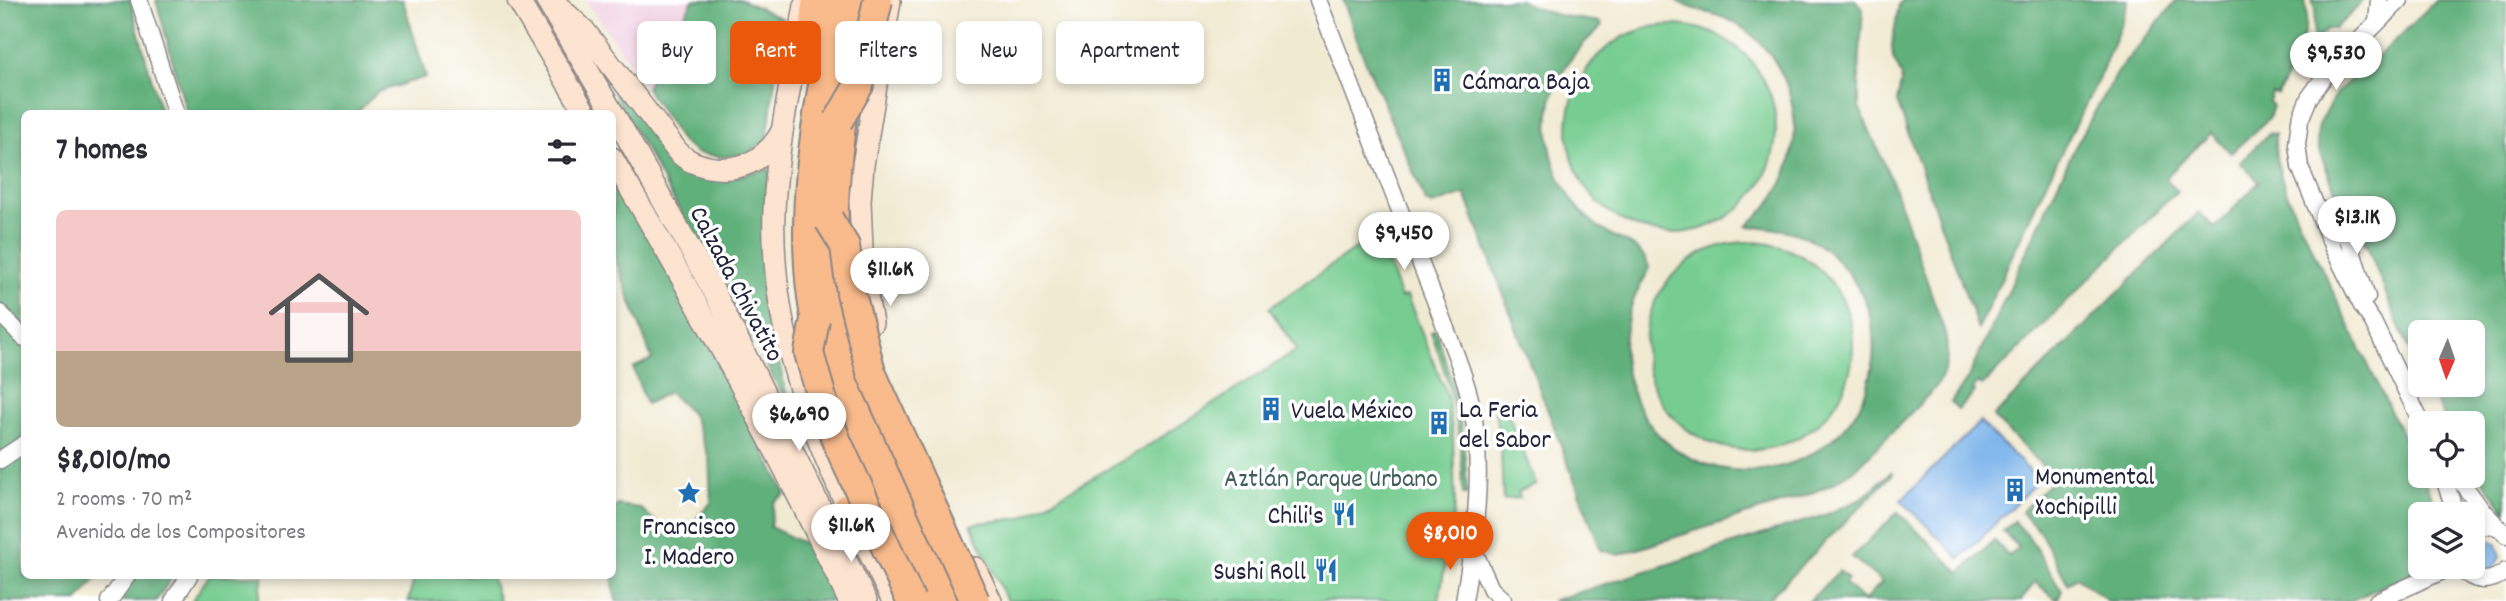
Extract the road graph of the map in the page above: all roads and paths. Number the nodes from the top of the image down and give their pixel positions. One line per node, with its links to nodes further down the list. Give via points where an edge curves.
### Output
1 (139, 0): 16 (street)
2 (518, 0): 17 (main road)
3 (546, 0): 18 (main road, Calzada Chivatito)
4 (552, 0): 21 (main road, via 584,30 689,161 726,169 748,165 772,147)
5 (806, 0): 21 (main road)
6 (819, 0): 15 (highway); 34 (highway, via 815,12 817,62 797,205 806,322 841,436)
7 (839, 0): 15 (highway)
8 (860, 0): 20 (highway); 51 (highway, via 844,99 835,200 834,245 842,322 873,415)
9 (877, 0): 20 (highway, bridge, via 859,85)
10 (891, 0): 53 (main road, via 863,165 861,251 866,296 888,381)
11 (1318, 0): 35 (street, via 1467,388 1477,452)
12 (2379, 0): 14 (street)
13 (2400, 0): 14 (street)
14 (2377, 23): 27 (street, via 2327,72 2309,98 2297,144 2300,167 2315,204 2347,239 2373,322)
15 (827, 61): 25 (highway, via 808,201)
16 (175, 110)
17 (584, 110)
18 (611, 110)
19 (616, 118): 45 (main road, Calzada Chivatito, via 716,295)
20 (838, 121): 23 (highway)
21 (784, 125): 31 (main road, via 774,211 783,333 817,441)
22 (616, 165): 44 (main road, Calzada Chivatito, via 719,343)
23 (829, 220): 50 (highway, via 837,316 853,376); 52 (highway, bridge, via 845,246 870,372)
24 (0, 313): 26 (street)
25 (815, 319): 47 (highway, bridge, via 809,353 826,412); 49 (highway, via 847,421)
26 (21, 335)
27 (2416, 411)
28 (21, 446): 29 (street)
29 (0, 460)
30 (2467, 488): 33 (street)
31 (848, 508): 34 (highway); 46 (main road)
32 (2485, 526): 33 (street)
33 (2502, 532)
34 (892, 545): 48 (highway)
35 (1473, 549): 41 (street); 54 (street)
36 (2506, 571): 40 (street)
37 (125, 579): 42 (street)
38 (187, 579): 43 (street)
39 (2425, 579): 55 (street)
40 (2478, 579)
41 (1494, 597)
42 (109, 601)
43 (173, 601)
44 (849, 601)
45 (866, 601)
46 (893, 601)
47 (911, 601)
48 (921, 601)
49 (934, 601)
50 (955, 601)
51 (963, 601)
52 (975, 601)
53 (991, 601)
54 (1464, 601)
55 (2377, 601)

